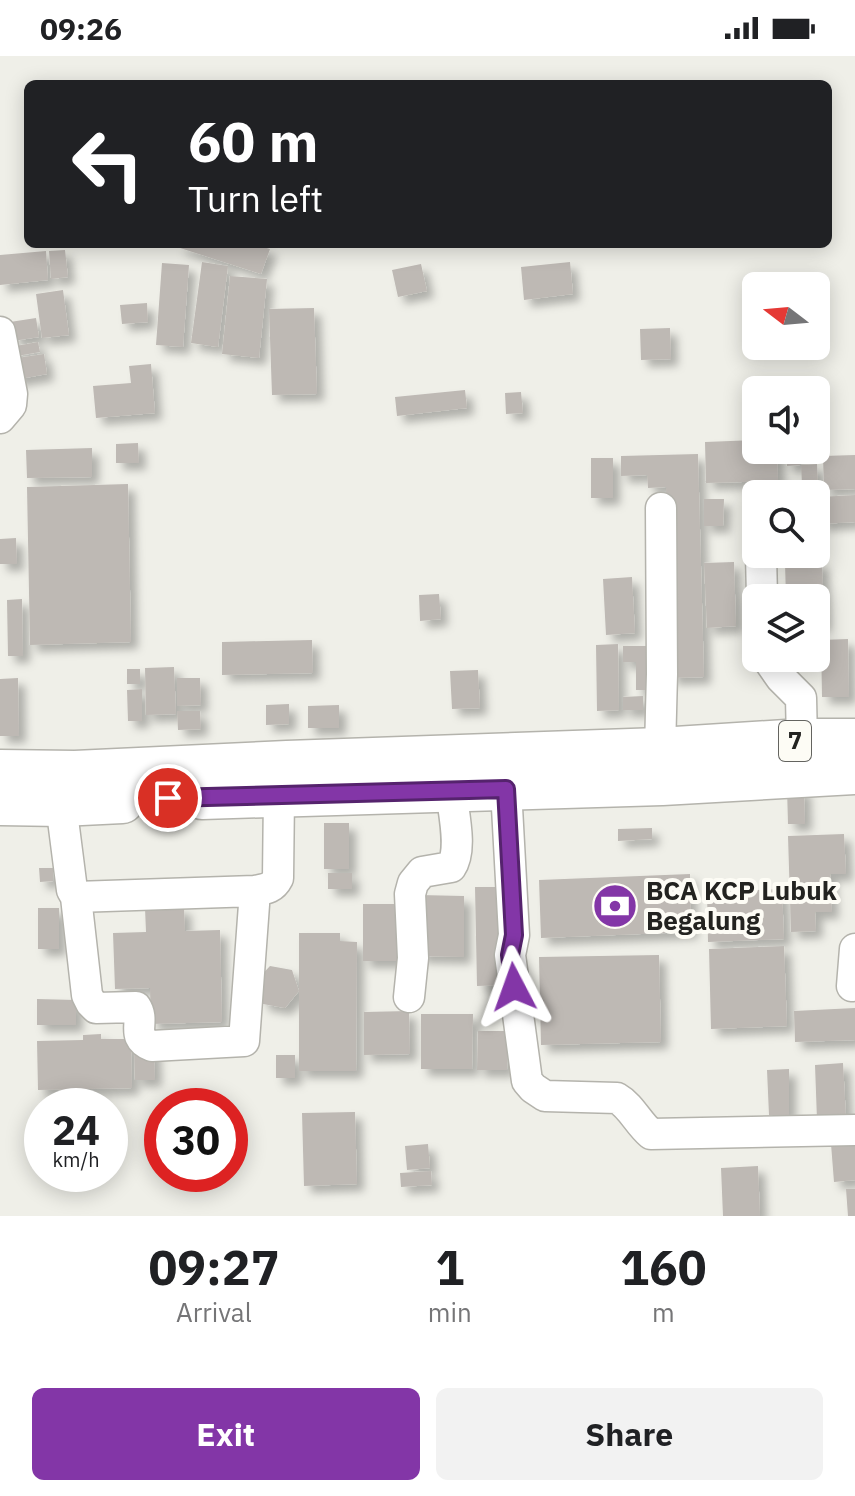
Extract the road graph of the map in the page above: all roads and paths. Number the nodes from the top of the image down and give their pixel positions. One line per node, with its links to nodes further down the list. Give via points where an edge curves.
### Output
1 (0, 332): 2 (street, via 12,394 11,405)
2 (0, 418)
3 (661, 508): 6 (street)
4 (777, 672): 7 (street, via 801,698)
5 (855, 741): 7 (highway, 7)
6 (660, 750): 7 (highway, 7, via 735,746); 10 (highway)
7 (804, 757): 9 (highway, 7); 11 (highway, via 662,783)
8 (0, 772): 10 (highway)
9 (855, 772)
10 (68, 789): 13 (highway); 14 (highway); 16 (street)
11 (506, 789): 12 (highway); 20 (street, via 514,935 510,955 527,1081 533,1088 545,1096 617,1098 651,1134)
12 (451, 790): 13 (highway); 19 (street, via 455,861 451,867 422,872 410,894)
13 (279, 795): 15 (street, via 278,878 269,888)
14 (0, 803)
15 (255, 891): 16 (street); 16 (street, via 244,1041 152,1046 139,1036 136,1007 96,1008 91,1003)
16 (76, 897)
17 (855, 949): 18 (street)
18 (852, 986)
19 (409, 997)
20 (855, 1130)

